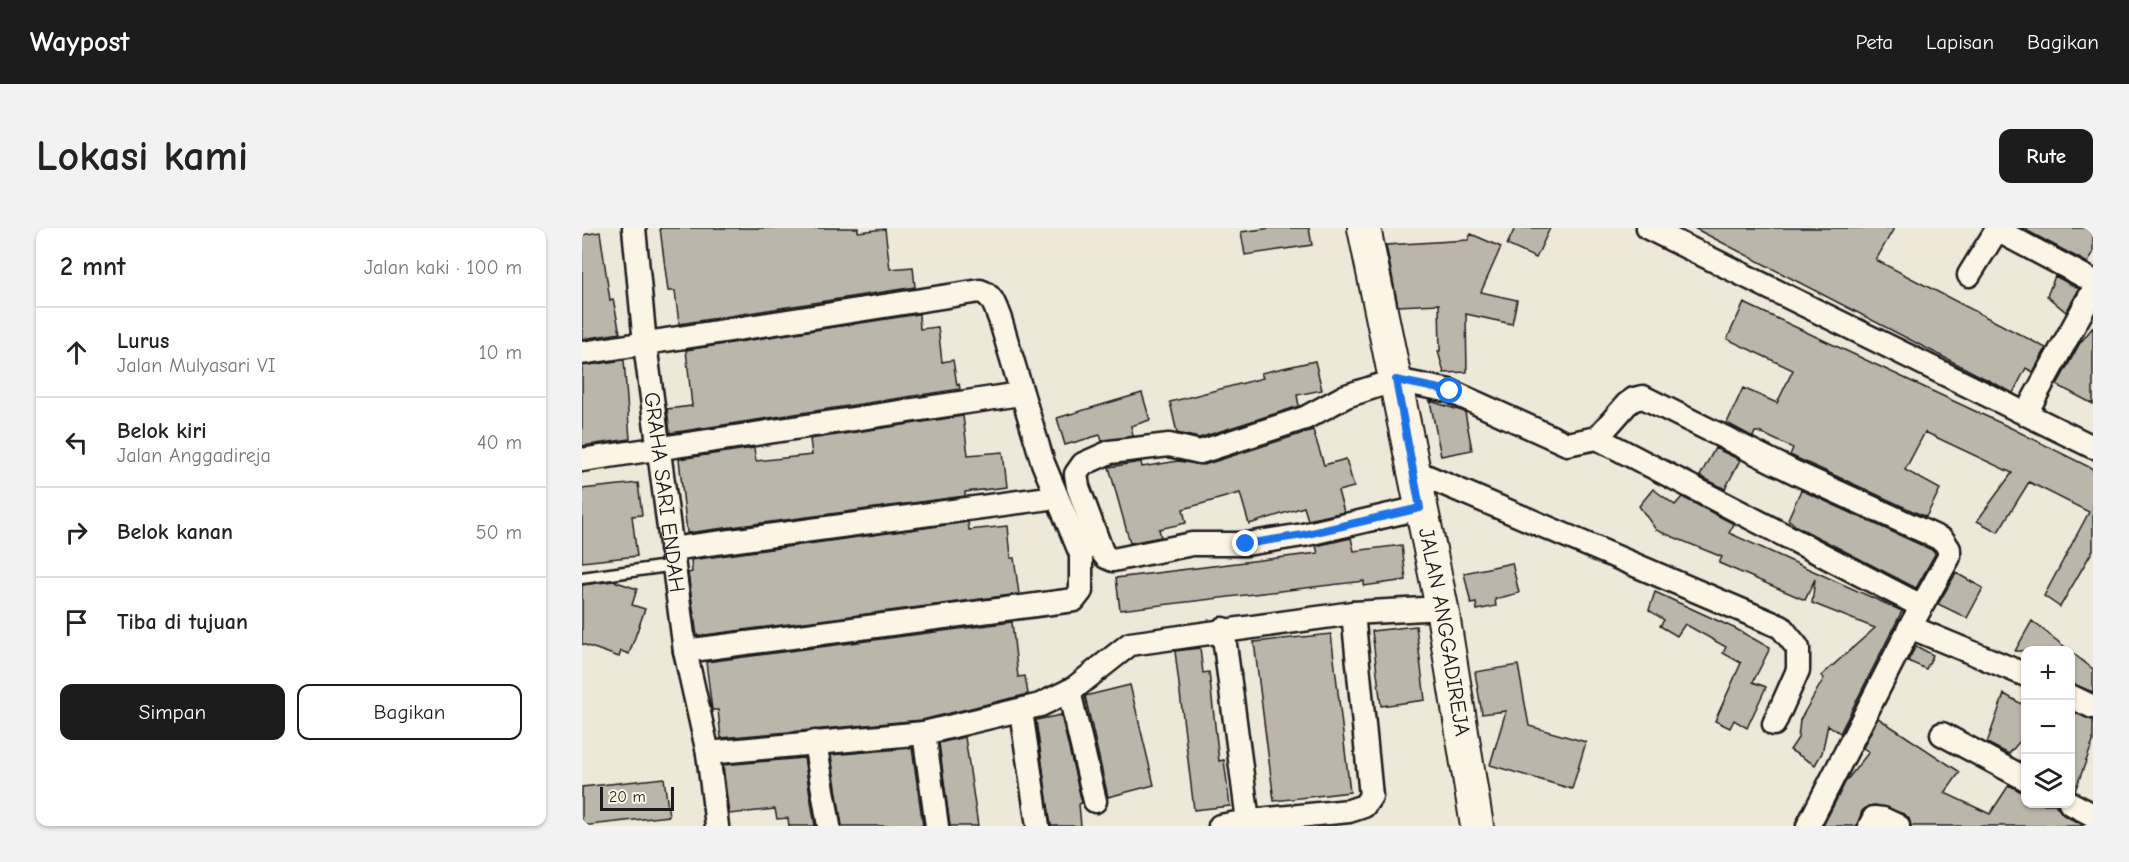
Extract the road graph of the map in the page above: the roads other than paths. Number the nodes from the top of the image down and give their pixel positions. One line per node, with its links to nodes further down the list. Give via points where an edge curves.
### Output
1 (634, 228): 8 (street, GRAHA SARI ENDAH)
2 (1364, 228): 10 (main road, JALAN ANGGADIREJA)
3 (1648, 228): 12 (street)
4 (1998, 229): 5 (street); 6 (street)
5 (1969, 275)
6 (2093, 281)
7 (2093, 291): 12 (street)
8 (645, 344): 9 (street); 11 (street, via 980,291 991,297 1000,319); 15 (street, GRAHA SARI ENDAH)
9 (582, 353)
10 (1396, 380): 13 (street, via 1450,391 1567,444); 17 (main road, JALAN ANGGADIREJA); 19 (street, via 1346,396 1305,418 1200,452 1169,446 1110,452 1083,464 1076,474 1078,487 1102,552 1113,560 1192,544 1246,544 1291,537)
11 (1020, 394): 15 (street); 18 (street)
12 (2026, 413): 14 (street)
13 (1590, 439): 22 (street); 22 (street, via 1627,404 1643,397 1944,540 1949,557)
14 (2093, 447)
15 (657, 449): 16 (street); 20 (street, GRAHA SARI ENDAH)
16 (582, 460)
17 (1414, 471): 19 (main road, JALAN ANGGADIREJA); 33 (street, via 1781,627 1798,648 1798,670)
18 (1056, 497): 20 (street); 27 (street, via 1081,554 1081,591 1074,600)
19 (1420, 508): 23 (main road, JALAN ANGGADIREJA)
20 (673, 557): 21 (lane); 27 (street, GRAHA SARI ENDAH)
21 (582, 578)
22 (1921, 606): 25 (street)
23 (1442, 608): 24 (street); 48 (main road, JALAN ANGGADIREJA)
24 (1353, 613): 26 (street); 42 (street, via 1371,796 1364,806 1350,810)
25 (1910, 627): 28 (street); 49 (street)
26 (1223, 629): 29 (street, via 1130,644); 42 (street)
27 (685, 651): 37 (street, GRAHA SARI ENDAH)
28 (2021, 673)
29 (1069, 691): 32 (street); 39 (street)
30 (2075, 698): 31 (street)
31 (2093, 707)
32 (1021, 711): 34 (street); 46 (street)
33 (1774, 724)
34 (924, 733): 36 (street); 45 (street)
35 (1942, 734): 38 (street)
36 (815, 742): 37 (street); 44 (street)
37 (708, 753): 43 (street, GRAHA SARI ENDAH)
38 (2021, 777)
39 (1095, 801)
40 (2075, 806): 41 (street)
41 (2093, 817): 52 (street)
42 (1248, 820): 47 (street)
43 (717, 826)
44 (830, 826)
45 (938, 826)
46 (1038, 826)
47 (1220, 826)
48 (1477, 826)
49 (1808, 826)
50 (1869, 826): 51 (street, via 1878,817)
51 (1898, 826)
52 (2089, 826)

